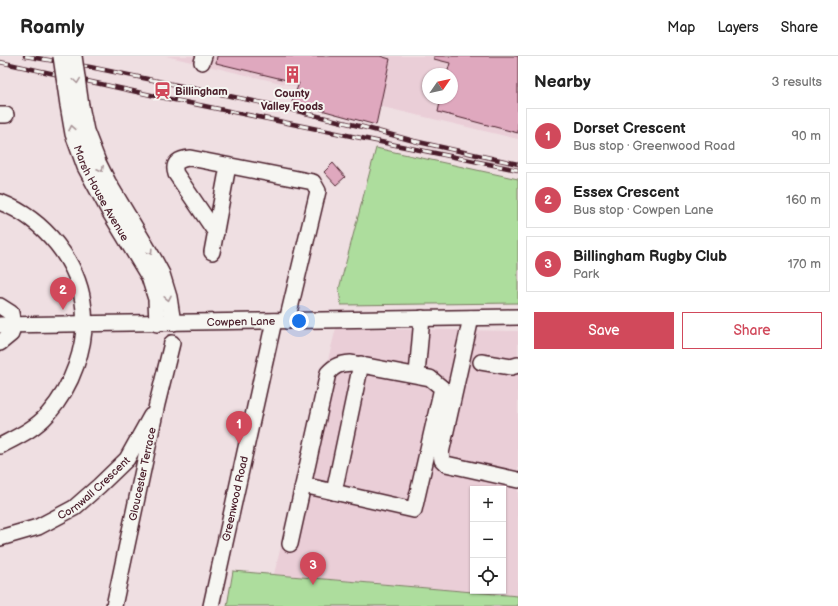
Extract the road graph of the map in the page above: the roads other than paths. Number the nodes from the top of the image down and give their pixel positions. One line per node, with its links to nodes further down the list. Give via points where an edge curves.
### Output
1 (61, 56): 3 (street, Marsh House Avenue, bridge)
2 (74, 56): 3 (street, Marsh House Avenue, one-way to 3, bridge)
3 (74, 106): 14 (street, Marsh House Avenue, one-way to 14, via 108,182 162,274); 15 (street, Marsh House Avenue, one-way to 3, via 156,300 149,277 85,167 73,134)
4 (228, 166): 6 (street); 6 (street, via 190,158 181,159 174,168); 12 (street, Greenwood Road, via 313,182 318,191)
5 (0, 202): 13 (street, via 22,212 38,225 66,258 81,293)
6 (216, 233): 7 (street)
7 (212, 252)
8 (0, 306): 16 (street, via 11,313)
9 (518, 317): 11 (street, Cowpen Lane)
10 (422, 318): 11 (street, Cowpen Lane); 12 (street, Cowpen Lane); 22 (street)
11 (471, 318): 27 (street, via 441,453 442,460 446,464)
12 (281, 321): 14 (street, Cowpen Lane); 33 (street, Greenwood Road)
13 (84, 323): 15 (street, Cowpen Lane); 16 (street, Cowpen Lane); 24 (street, via 78,362 66,388 48,414 28,432)
14 (173, 323): 15 (street, Cowpen Lane)
15 (157, 324)
16 (6, 325): 17 (street, via 11,334)
17 (0, 343)
18 (172, 343): 23 (street, Gloucester Terrace)
19 (480, 362): 21 (street, via 511,367)
20 (361, 364): 22 (street); 28 (street, via 340,364 333,366 328,373); 29 (street)
21 (518, 365)
22 (417, 374): 29 (street, via 430,378 442,388 414,510)
23 (157, 404): 25 (street, Cornwall Crescent); 26 (street, Gloucester Terrace)
24 (0, 446)
25 (127, 459): 26 (street); 30 (street, Cornwall Crescent, via 74,508 38,526)
26 (144, 468): 32 (street, Gloucester Terrace)
27 (518, 480)
28 (303, 485): 29 (street); 31 (street)
29 (334, 492)
30 (0, 538)
31 (290, 544)
32 (114, 606)
33 (211, 606)

